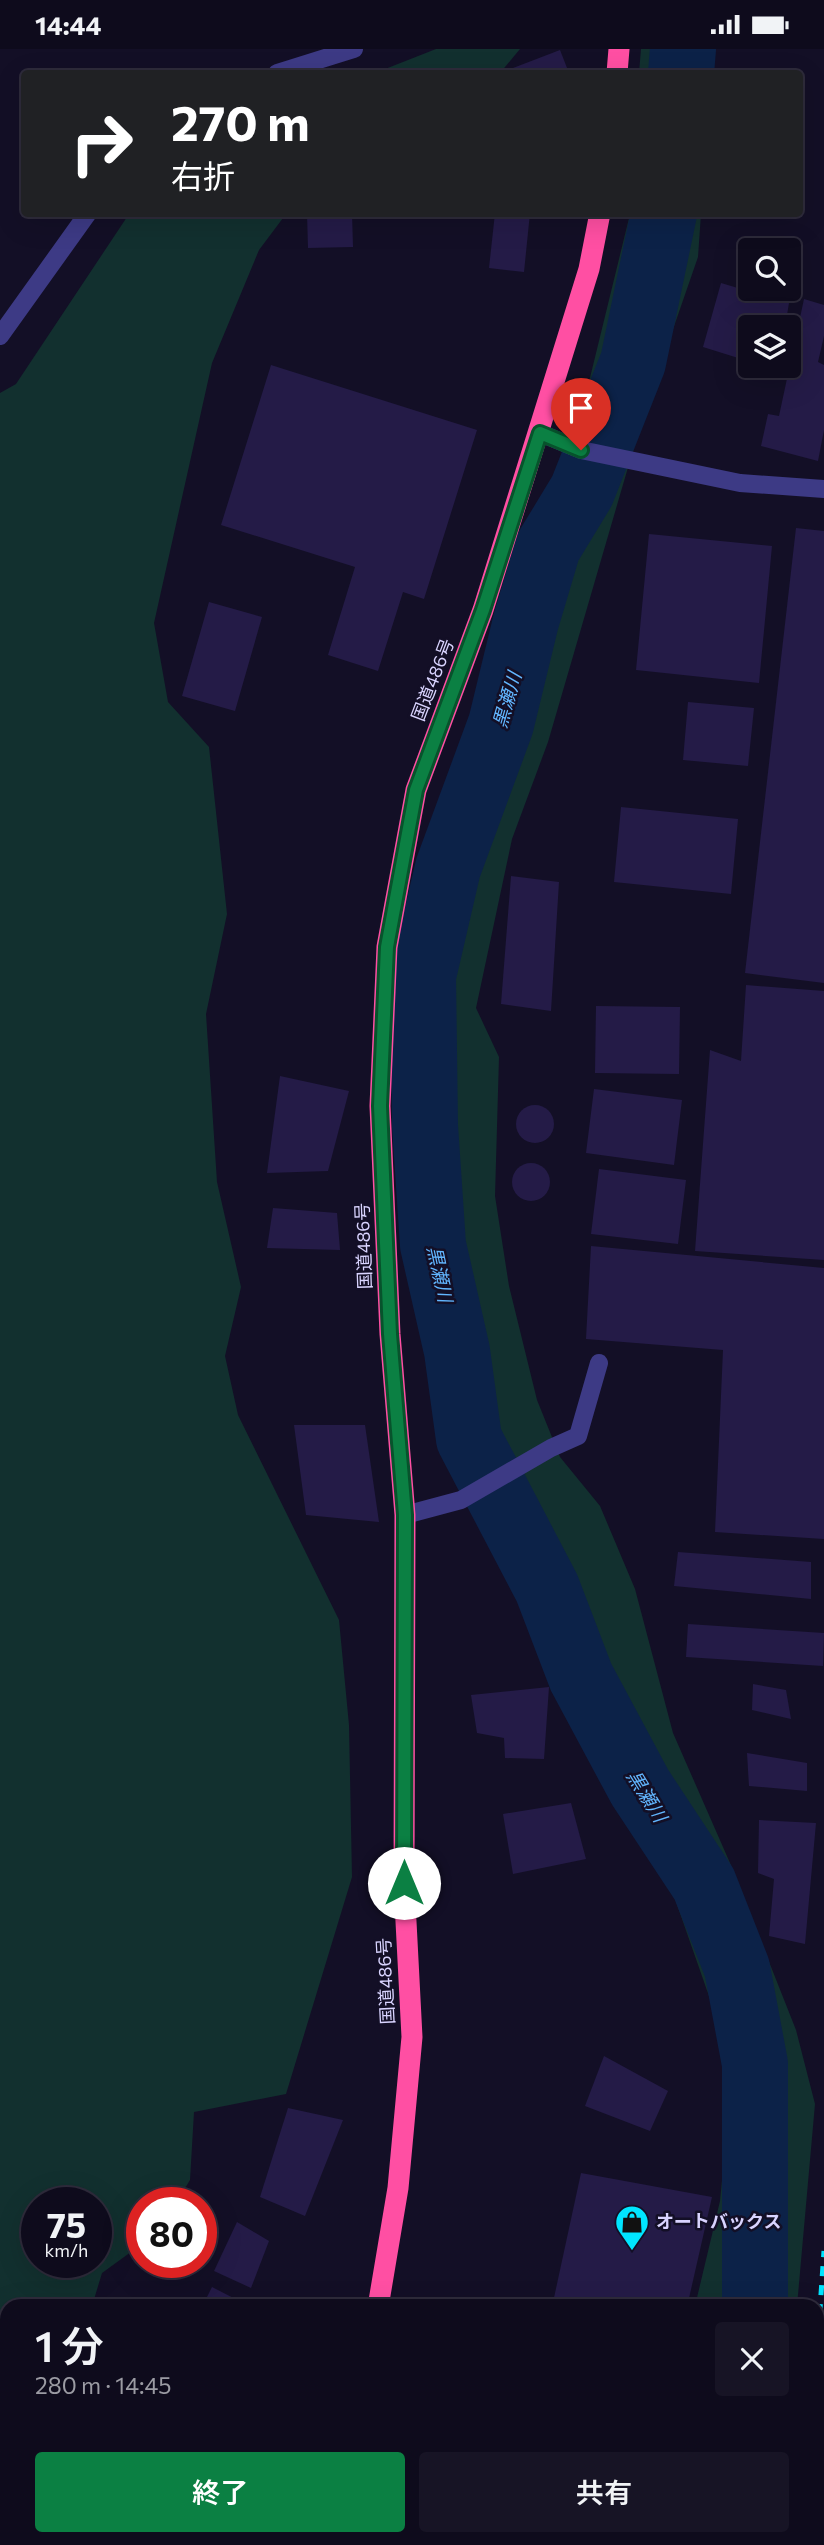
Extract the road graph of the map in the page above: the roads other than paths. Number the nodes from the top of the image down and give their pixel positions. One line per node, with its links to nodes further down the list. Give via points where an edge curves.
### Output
1 (354, 49): 3 (street)
2 (619, 49): 4 (highway)
3 (287, 70)
4 (617, 70)
5 (85, 217): 7 (street)
6 (599, 217): 8 (highway, 国道486号, via 589,269)
7 (0, 336)
8 (540, 433): 9 (street, via 581,450 740,483); 11 (highway, 国道486号, via 483,610 416,790 387,947 380,1106 390,1334)
9 (824, 489)
10 (600, 1363): 11 (street, via 578,1436 461,1500)
11 (405, 1515): 12 (highway, 国道486号, via 404,1883 412,2037 398,2188)
12 (379, 2299)

